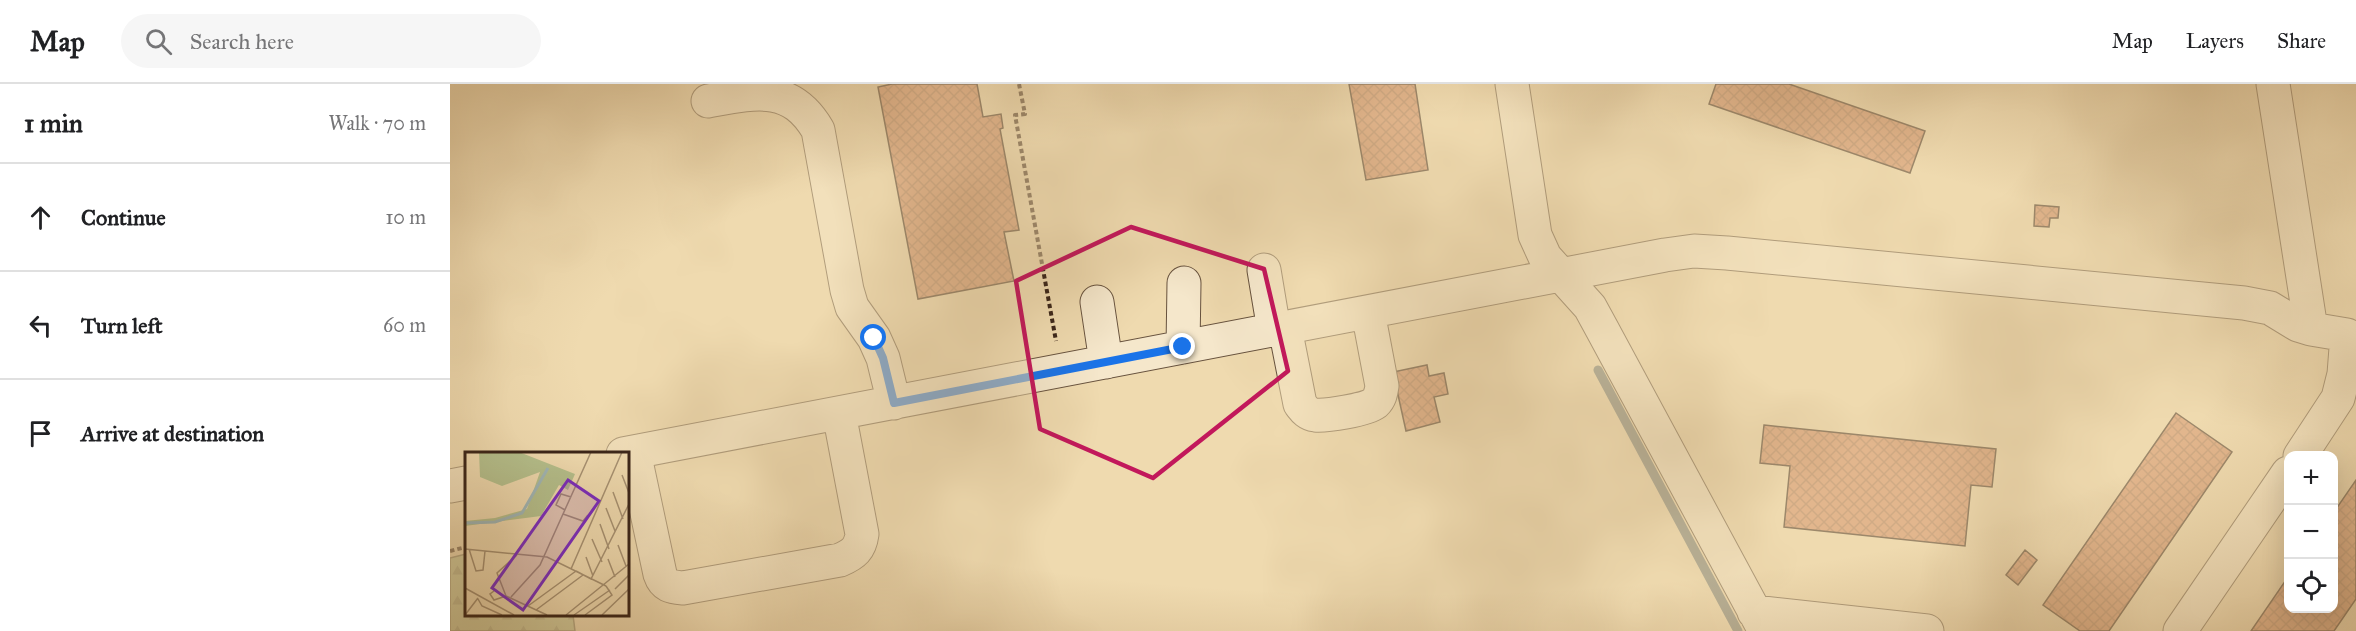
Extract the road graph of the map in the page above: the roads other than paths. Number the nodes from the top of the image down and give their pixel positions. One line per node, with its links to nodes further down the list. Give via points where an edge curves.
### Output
1 (1512, 84): 5 (lane, via 1535,235)
2 (2273, 84): 10 (lane)
3 (708, 101): 15 (lane, via 771,90 793,98 810,113 818,130 847,290 852,307 883,358)
4 (1264, 270): 9 (lane)
5 (1560, 275): 8 (lane); 10 (lane, via 1694,251 1727,253 2244,303 2270,308); 22 (lane, via 1590,307)
6 (1184, 284): 12 (lane)
7 (1097, 302): 13 (lane)
8 (1368, 312): 9 (lane); 9 (lane, via 1382,386 1375,403 1366,408 1324,415 1306,411 1300,404)
9 (1279, 329): 12 (lane)
10 (2312, 329): 11 (lane)
11 (2352, 335): 14 (lane, via 2344,374)
12 (1183, 347): 13 (lane)
13 (1106, 362): 15 (lane)
14 (2348, 396): 17 (lane)
15 (894, 403): 16 (lane)
16 (839, 413): 18 (lane); 18 (lane, via 862,534 860,546 840,560 671,587 660,574)
17 (2304, 451)
18 (629, 453)
19 (2284, 480): 24 (lane)
20 (465, 483): 21 (lane)
21 (450, 486)
22 (1760, 621): 23 (lane)
23 (1927, 631)
24 (2180, 631)

